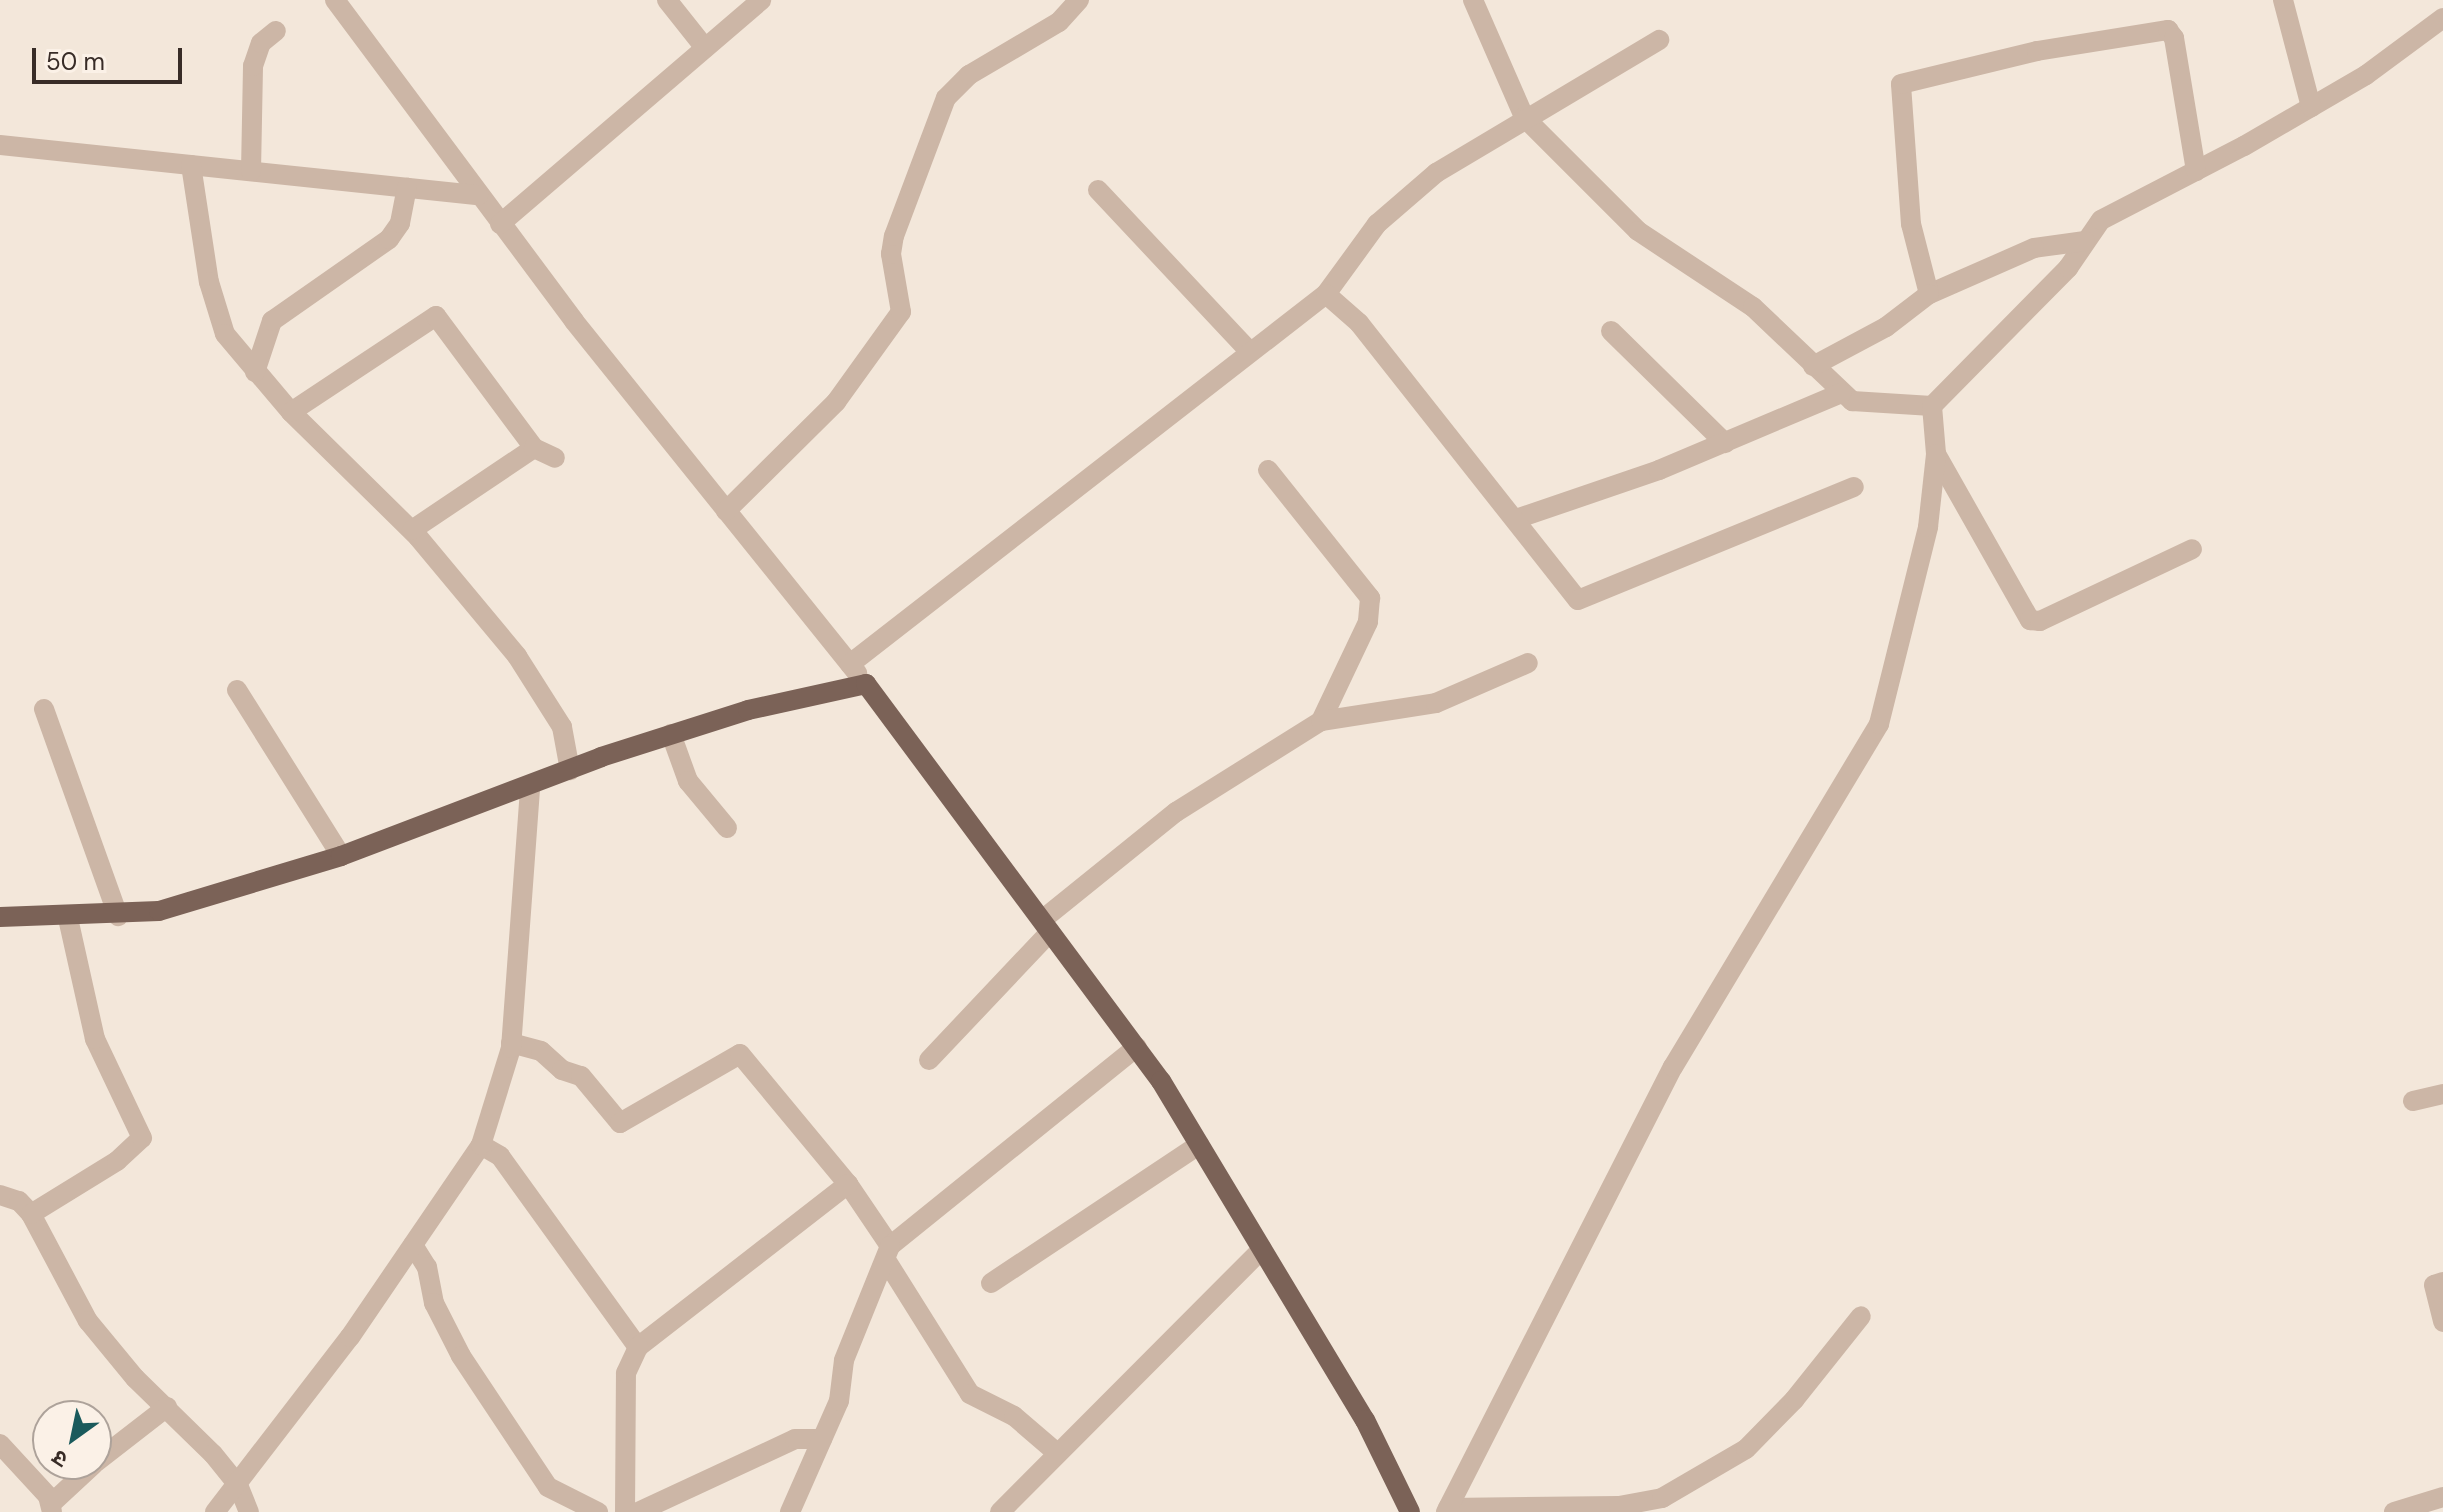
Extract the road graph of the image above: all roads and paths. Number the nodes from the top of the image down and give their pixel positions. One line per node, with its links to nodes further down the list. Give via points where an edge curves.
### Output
1 (335, 0): 19 (street)
2 (667, 0): 10 (street)
3 (761, 0): 10 (street)
4 (1079, 0): 37 (street, via 1059,22 978,69 946,98 894,236 891,254 901,312 836,402)
5 (1473, 0): 12 (street)
6 (2283, 0): 11 (street)
7 (2443, 18): 11 (street, via 2366,75)
8 (276, 31): 15 (street, via 261,43 253,66)
9 (1659, 40): 12 (street)
10 (705, 48): 20 (street)
11 (2311, 107): 16 (street)
12 (1524, 117): 22 (street, via 1436,173 1382,220); 26 (street, via 1638,231 1753,307)
13 (0, 145): 14 (street)
14 (191, 165): 15 (street); 27 (street, via 209,282 225,334)
15 (251, 171): 17 (street)
16 (2196, 171): 21 (street, via 2101,220); 23 (street, via 2168,30 2037,51 1904,81 1900,88 1911,224)
17 (407, 188): 19 (street); 27 (street, via 400,223 389,239 272,321)
18 (1098, 190): 25 (street)
19 (478, 195): 20 (street)
20 (500, 224): 37 (street)
21 (2085, 241): 23 (street, via 2034,248); 29 (street, via 2068,268)
22 (1326, 294): 25 (street); 38 (street, via 1359,323)
23 (1929, 294): 26 (street, via 1886,327)
24 (1611, 331): 31 (street)
25 (1249, 351): 42 (street)
26 (1813, 366): 28 (street)
27 (255, 372): 30 (street)
28 (1841, 393): 29 (street, via 1867,404); 31 (street)
29 (1932, 406): 33 (street)
30 (291, 412): 32 (street, via 436,316); 39 (street)
31 (1725, 443): 38 (street)
32 (534, 448): 34 (street); 39 (street)
33 (1936, 454): 40 (street, via 2030,620 2040,621); 83 (street, via 1928,527 1879,724 1673,1067)
34 (555, 458)
35 (1268, 470): 46 (street, via 1370,598 1368,622)
36 (1854, 487): 38 (street, via 1583,600 1572,597)
37 (726, 511): 42 (street)
38 (1516, 519)
39 (412, 530): 48 (street, via 547,699 562,727)
40 (2192, 549)
41 (1528, 663): 46 (street, via 1436,703)
42 (850, 664): 43 (street)
43 (866, 684): 47 (main road, via 748,710); 55 (main road)
44 (237, 690): 51 (street)
45 (44, 709): 52 (street)
46 (1321, 721): 55 (street, via 1176,812)
47 (671, 734): 48 (main road); 50 (street, via 688,781)
48 (570, 770): 49 (main road)
49 (530, 788): 51 (main road); 56 (street)
50 (727, 828)
51 (341, 856): 52 (main road, via 159,911)
52 (118, 916): 54 (main road)
53 (0, 917): 54 (main road)
54 (68, 918): 65 (street, via 95,1039 142,1138 117,1161)
55 (1046, 926): 57 (main road); 58 (street)
56 (511, 1043): 61 (street); 63 (street, via 541,1051 562,1070 581,1076 620,1123 738,1053)
57 (1137, 1047): 62 (main road); 68 (street)
58 (929, 1060)
59 (2443, 1094): 60 (street)
60 (2413, 1101)
61 (481, 1145): 66 (street); 73 (street, via 500,1156)
62 (1199, 1145): 67 (main road); 70 (street)
63 (848, 1184): 68 (street); 73 (street)
64 (0, 1195): 65 (street, via 19,1201)
65 (31, 1214): 74 (street, via 88,1321)
66 (413, 1245): 80 (street); 86 (street, via 427,1267 434,1303 461,1356 548,1487)
67 (1262, 1249): 78 (street); 91 (main road, via 1365,1420)
68 (888, 1253): 75 (street, via 844,1360 839,1401); 78 (street, via 970,1394 1014,1416)
69 (2443, 1282): 72 (street, via 2434,1285)
70 (991, 1283)
71 (1861, 1316): 83 (street, via 1794,1400 1746,1449 1662,1498 1619,1506)
72 (2443, 1322)
73 (638, 1347): 87 (street, via 626,1373)
74 (167, 1407): 77 (street); 80 (street)
75 (822, 1439): 88 (street, via 795,1439); 89 (street)
76 (0, 1444): 82 (street)
77 (112, 1450)
78 (1056, 1452): 90 (street)
79 (79, 1480): 82 (street)
80 (238, 1485): 84 (street); 85 (street)
81 (2443, 1497): 92 (street)
82 (52, 1508)
83 (1447, 1510)
84 (215, 1512)
85 (249, 1512)
86 (598, 1512)
87 (625, 1512)
88 (638, 1512)
89 (790, 1512)
90 (1000, 1512)
91 (1410, 1512)
92 (2394, 1512)

